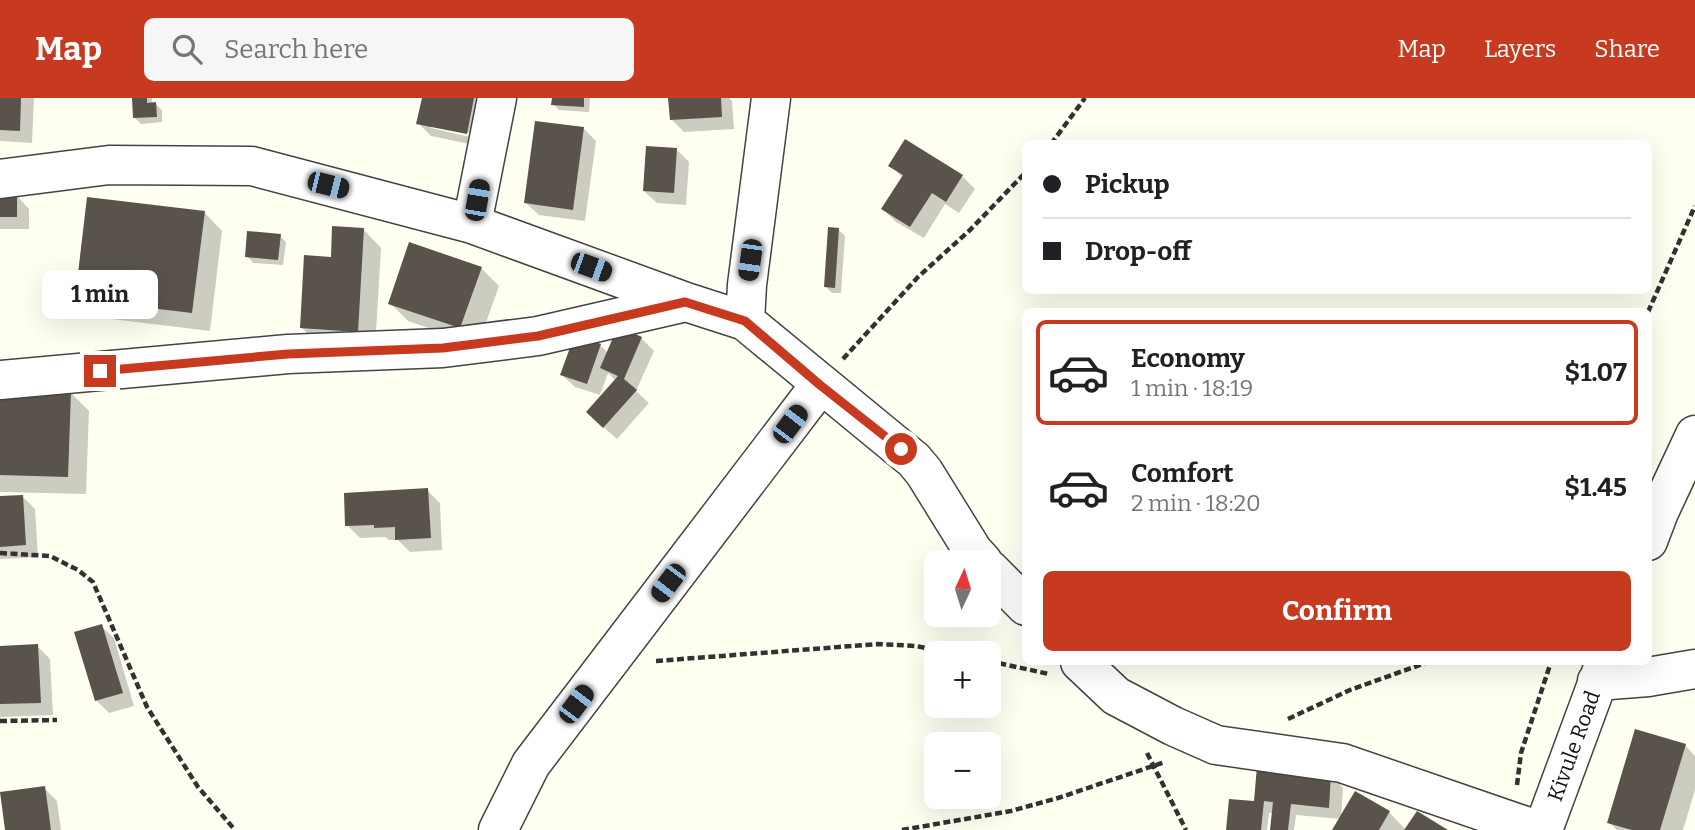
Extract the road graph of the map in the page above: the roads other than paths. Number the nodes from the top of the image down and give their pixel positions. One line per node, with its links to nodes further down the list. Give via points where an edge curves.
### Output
1 (497, 98): 4 (street)
2 (771, 98): 6 (street)
3 (0, 179): 4 (street, via 109,165 252,166)
4 (472, 224): 5 (street)
5 (685, 302): 6 (street); 7 (street, via 538,336 443,348 288,354)
6 (745, 321): 8 (street)
7 (0, 380)
8 (820, 385): 11 (street, via 914,460); 18 (street, via 531,764)
9 (1695, 435): 10 (street)
10 (1652, 530)
11 (972, 550)
12 (1001, 581): 13 (street)
13 (1022, 602)
14 (1083, 665): 17 (street, via 1116,696 1216,745 1342,763)
15 (1695, 669): 16 (street, via 1648,677)
16 (1601, 671): 17 (street, Kivule Road)
17 (1531, 828)
18 (498, 830)

